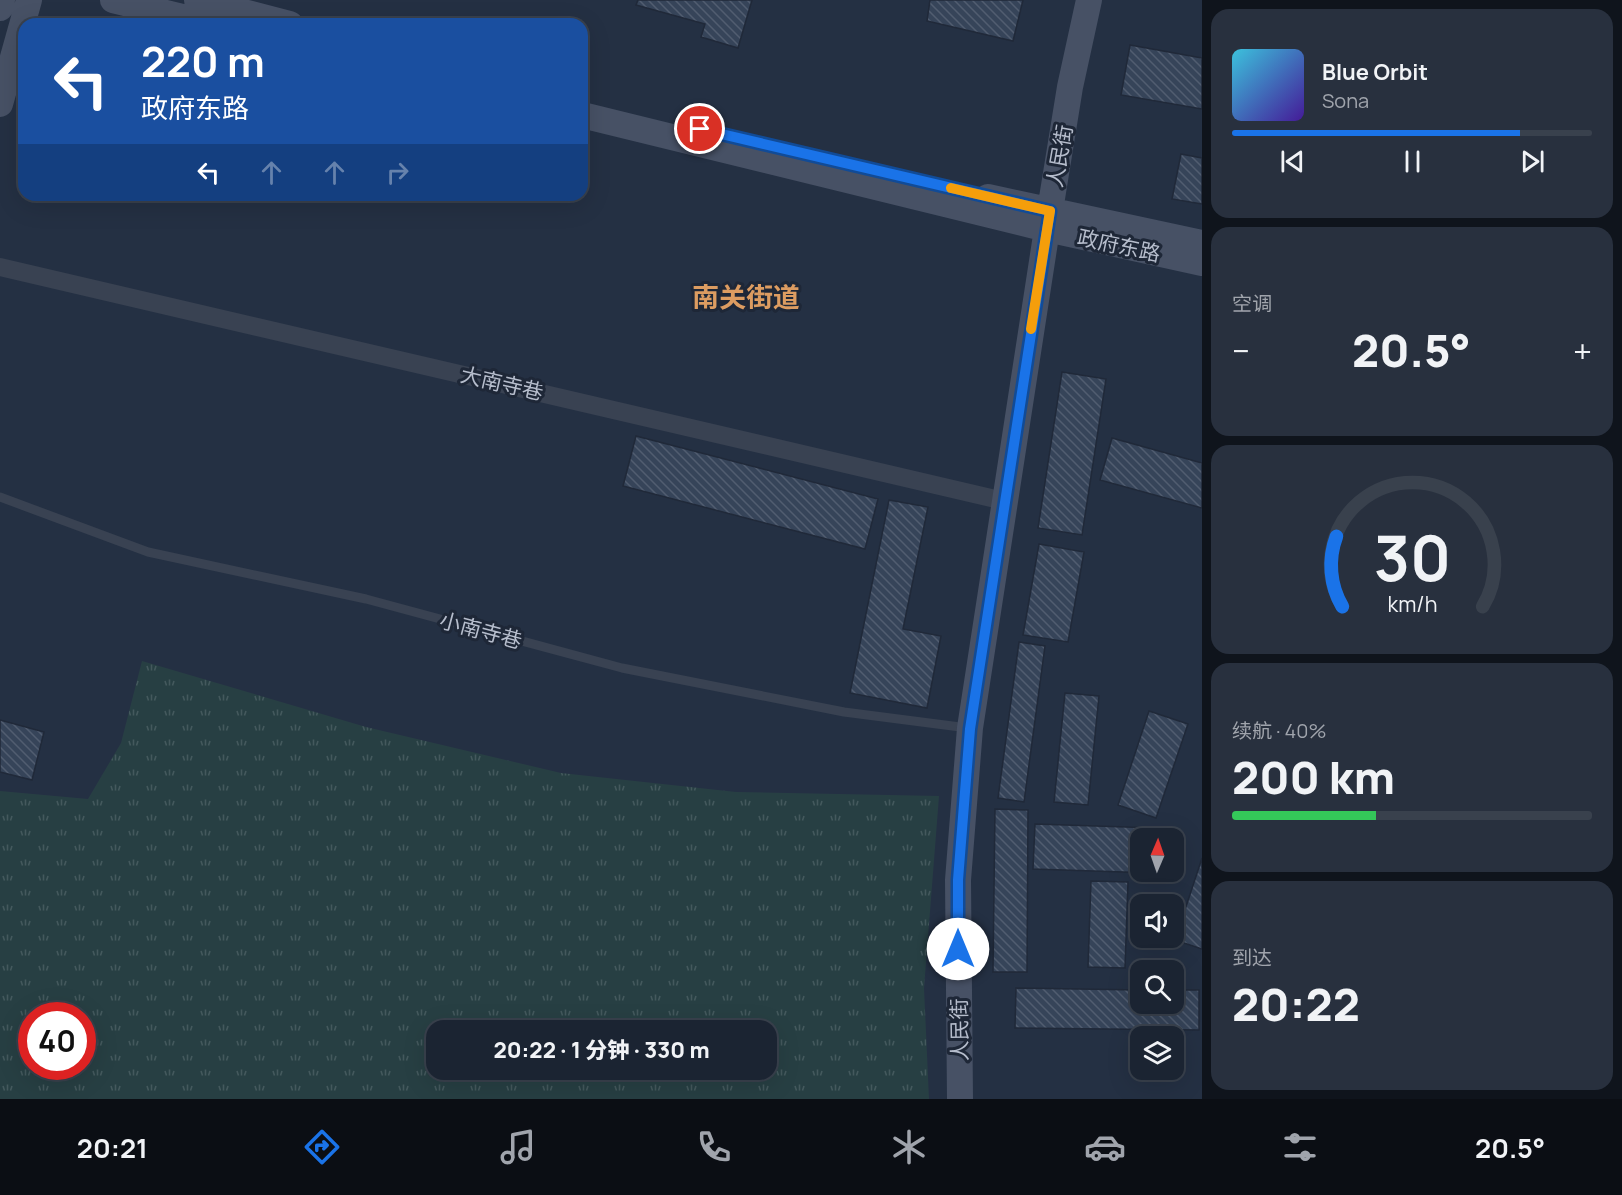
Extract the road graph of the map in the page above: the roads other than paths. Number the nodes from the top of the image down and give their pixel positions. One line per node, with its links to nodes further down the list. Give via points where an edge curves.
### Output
1 (2, 0): 6 (street)
2 (29, 0): 7 (street)
3 (113, 0): 8 (street)
4 (197, 0): 9 (street)
5 (1089, 0): 14 (street, 人民街)
6 (0, 8)
7 (24, 18)
8 (186, 18)
9 (267, 18)
10 (18, 39): 12 (street)
11 (588, 102): 14 (street, 政府东路)
12 (0, 104)
13 (588, 116): 14 (street, 政府东路)
14 (1048, 220): 15 (street, 政府东路); 16 (street, 政府东路); 19 (street, 人民街)
15 (1202, 243)
16 (1202, 263)
17 (0, 267): 19 (street, 大南寺巷)
18 (0, 497): 20 (lane, 小南寺巷, via 148,552 366,599 622,668 844,712)
19 (1004, 501): 20 (street, 人民街)
20 (970, 729): 21 (street, 人民街, via 958,880)
21 (960, 1099)

